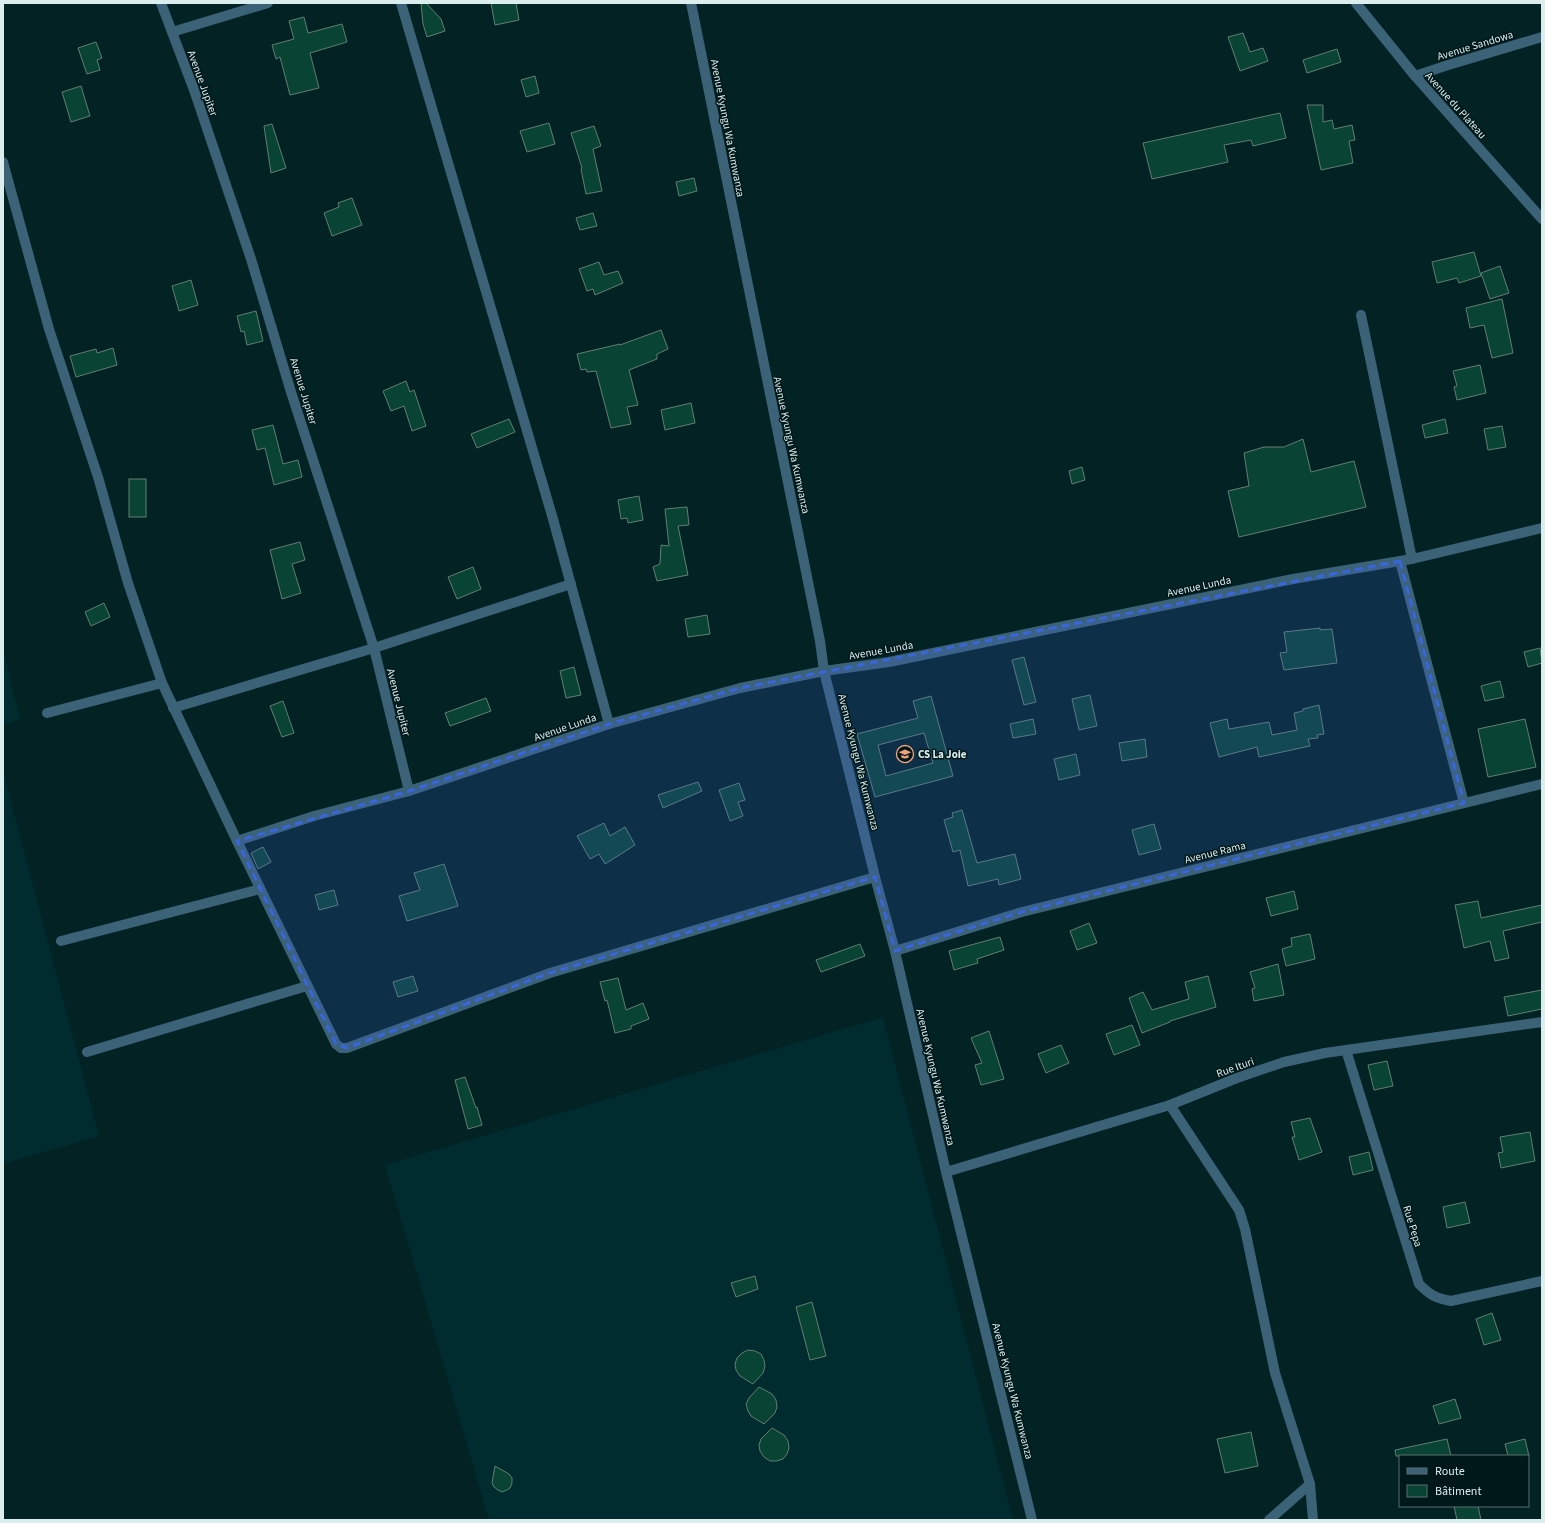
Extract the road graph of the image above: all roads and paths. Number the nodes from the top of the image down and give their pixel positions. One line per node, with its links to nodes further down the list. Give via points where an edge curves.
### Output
1 (161, 3): 6 (street, Avenue Jupiter)
2 (268, 3): 6 (street)
3 (401, 3): 15 (street)
4 (691, 3): 17 (street, Avenue Kyungu Wa Kumwanza)
5 (1356, 3): 8 (street, Avenue du Plateau)
6 (172, 32): 16 (street, Avenue Jupiter, via 251,259)
7 (1542, 37): 8 (street, Avenue Sandowa)
8 (1415, 76): 10 (street, Avenue du Plateau)
9 (3, 162): 18 (street, via 49,329)
10 (1542, 219)
11 (1361, 316): 13 (street)
12 (1542, 528): 13 (street, Avenue Lunda)
13 (1412, 559): 14 (street, Avenue Lunda)
14 (1400, 561): 17 (street, Avenue Lunda, via 1293,579 889,662); 24 (street)
15 (571, 584): 16 (street); 21 (street)
16 (374, 648): 19 (street); 23 (street, Avenue Jupiter)
17 (824, 671): 21 (street, Avenue Lunda, via 740,688); 26 (street, Avenue Kyungu Wa Kumwanza)
18 (162, 683): 19 (street); 20 (street)
19 (173, 708): 25 (street)
20 (47, 713)
21 (610, 724): 23 (street, Avenue Lunda)
22 (1542, 784): 24 (street, Avenue Rama)
23 (409, 791): 25 (street, Avenue Lunda, via 314,816)
24 (1464, 803): 29 (street, Avenue Rama, via 1022,912)
25 (237, 841): 27 (street)
26 (875, 877): 29 (street, Avenue Kyungu Wa Kumwanza); 30 (street, via 550,973 347,1048 341,1048 336,1044)
27 (260, 889): 28 (street); 30 (street)
28 (61, 941)
29 (895, 952): 35 (street, Avenue Kyungu Wa Kumwanza)
30 (307, 986): 33 (street)
31 (1542, 1022): 32 (street, Rue Ituri)
32 (1346, 1050): 34 (street, Rue Ituri, via 1325,1052 1284,1062); 36 (street, Rue Pepa, via 1419,1284 1438,1299 1451,1301)
33 (87, 1052)
34 (1170, 1105): 35 (street, Rue Ituri); 37 (street, via 1239,1210 1276,1372)
35 (946, 1172): 38 (street, Avenue Kyungu Wa Kumwanza)
36 (1542, 1281)
37 (1310, 1484): 39 (street); 40 (street)
38 (1032, 1520)
39 (1269, 1520)
40 (1313, 1520)

